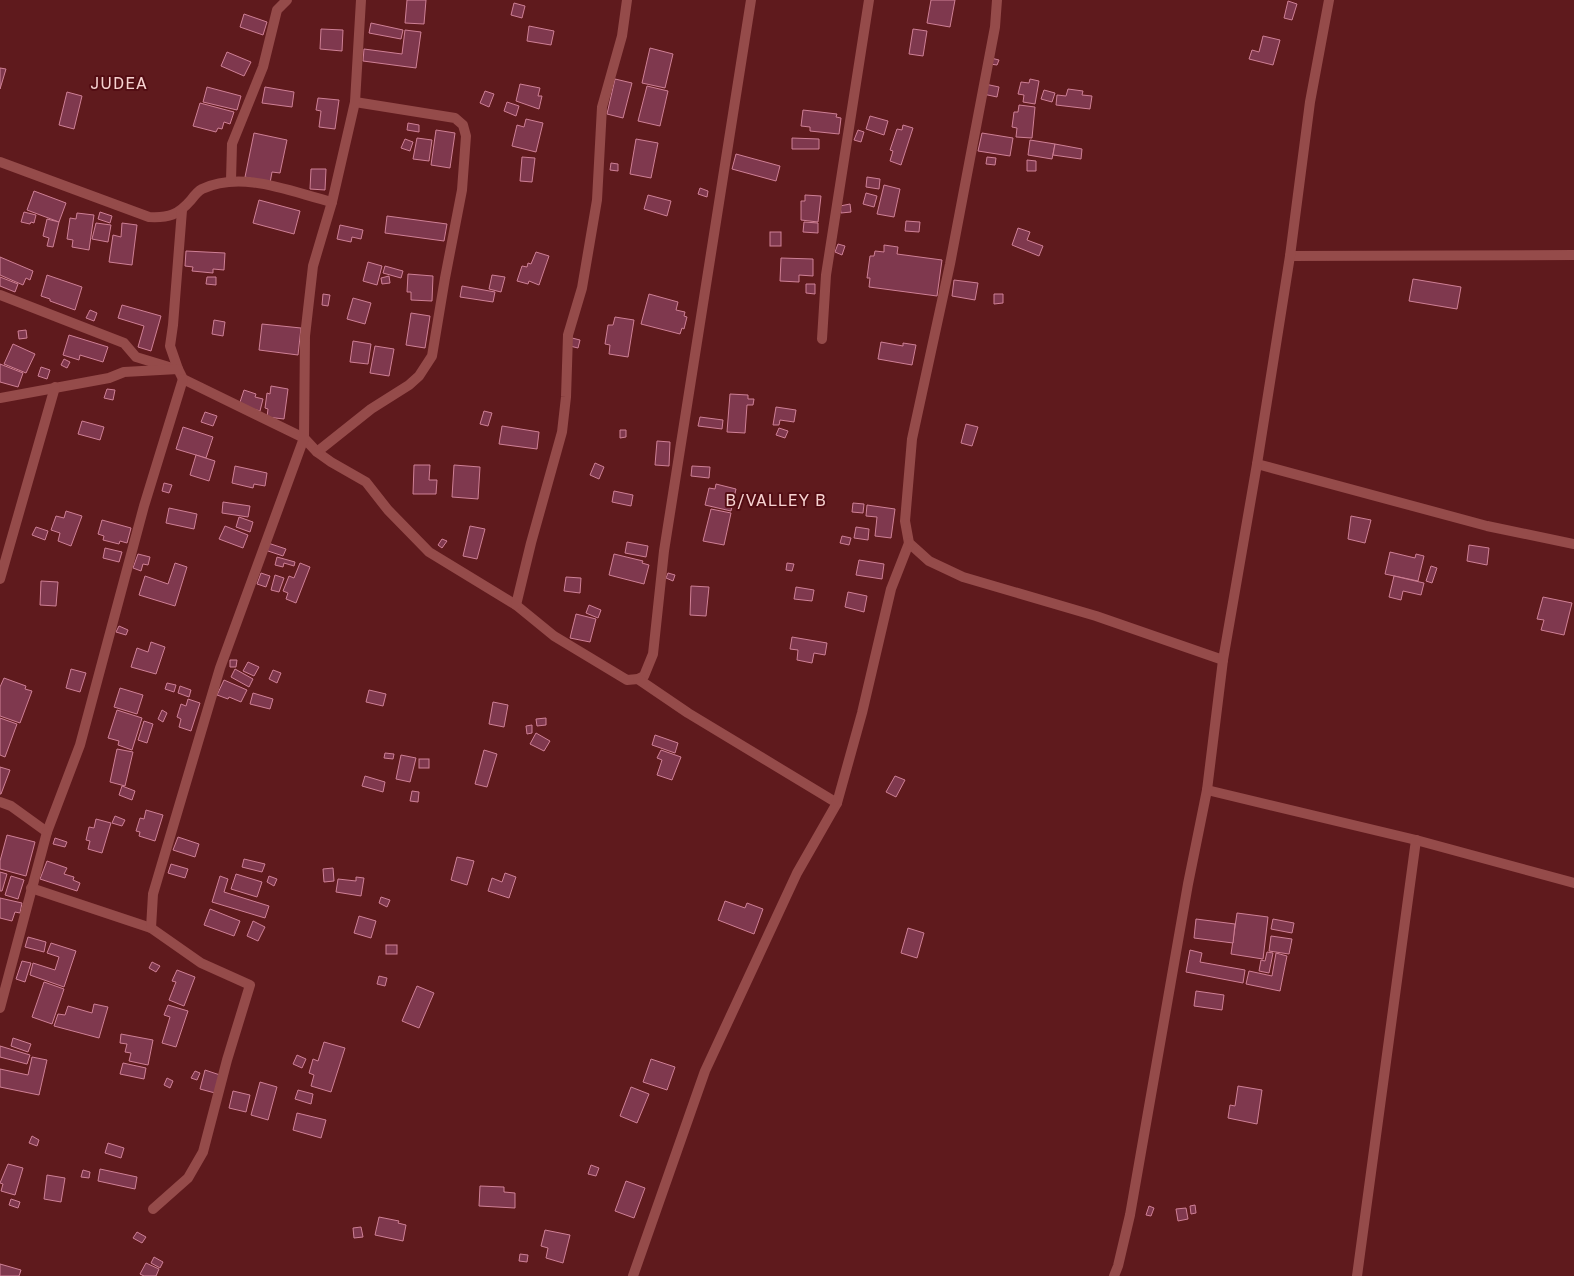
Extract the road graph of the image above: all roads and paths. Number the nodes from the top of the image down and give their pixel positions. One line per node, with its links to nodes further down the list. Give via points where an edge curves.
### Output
1 (287, 0): 10 (street, via 277,10 263,67 232,144)
2 (361, 0): 8 (street)
3 (627, 0): 27 (street, via 622,36 602,107 598,200 582,288 568,335 562,432)
4 (751, 0): 29 (street, via 664,551 653,654 644,676)
5 (869, 0): 16 (street, via 826,275)
6 (997, 0): 24 (street, via 995,27 953,249 912,439 905,520)
7 (1329, 0): 14 (street, via 1310,102)
8 (355, 102): 11 (street); 22 (street, via 455,118 463,125 466,136 462,190 434,345 428,364 409,385 371,409)
9 (0, 162): 12 (street, via 149,217 165,218)
10 (231, 180): 11 (street, via 251,181); 12 (street, via 200,189)
11 (332, 202): 21 (street, via 312,266 305,336)
12 (182, 210): 17 (street, via 170,346)
13 (1574, 255): 14 (street)
14 (1290, 256): 23 (street)
15 (0, 295): 17 (street, via 124,343 136,357)
16 (822, 340)
17 (178, 369): 18 (street); 19 (street, via 124,372 109,378)
18 (183, 379): 21 (street); 33 (street, via 144,506 80,745)
19 (55, 387): 20 (street); 26 (street)
20 (0, 398)
21 (304, 438): 22 (street); 37 (street, via 220,668 153,894)
22 (317, 452): 27 (street, via 366,482 388,510 429,552)
23 (1257, 464): 25 (street, via 1487,526); 28 (street)
24 (908, 543): 28 (street, via 929,561 963,577 1096,616); 32 (street, via 892,589)
25 (1574, 544)
26 (0, 579)
27 (516, 605): 29 (street, via 554,636 627,680)
28 (1223, 660): 30 (street)
29 (638, 679): 32 (street, via 688,713)
30 (1207, 790): 34 (street); 42 (street, via 1130,1215)
31 (0, 802): 33 (street, via 11,806)
32 (837, 803): 41 (street, via 797,873 706,1071)
33 (47, 832): 36 (street)
34 (1416, 840): 35 (street); 43 (street)
35 (1574, 883)
36 (31, 888): 37 (street); 38 (street)
37 (151, 928): 40 (street, via 200,963 250,985 203,1152 188,1178)
38 (1, 996): 39 (street)
39 (0, 1008)
40 (153, 1209)
41 (633, 1276)
42 (1114, 1276)
43 (1357, 1276)

